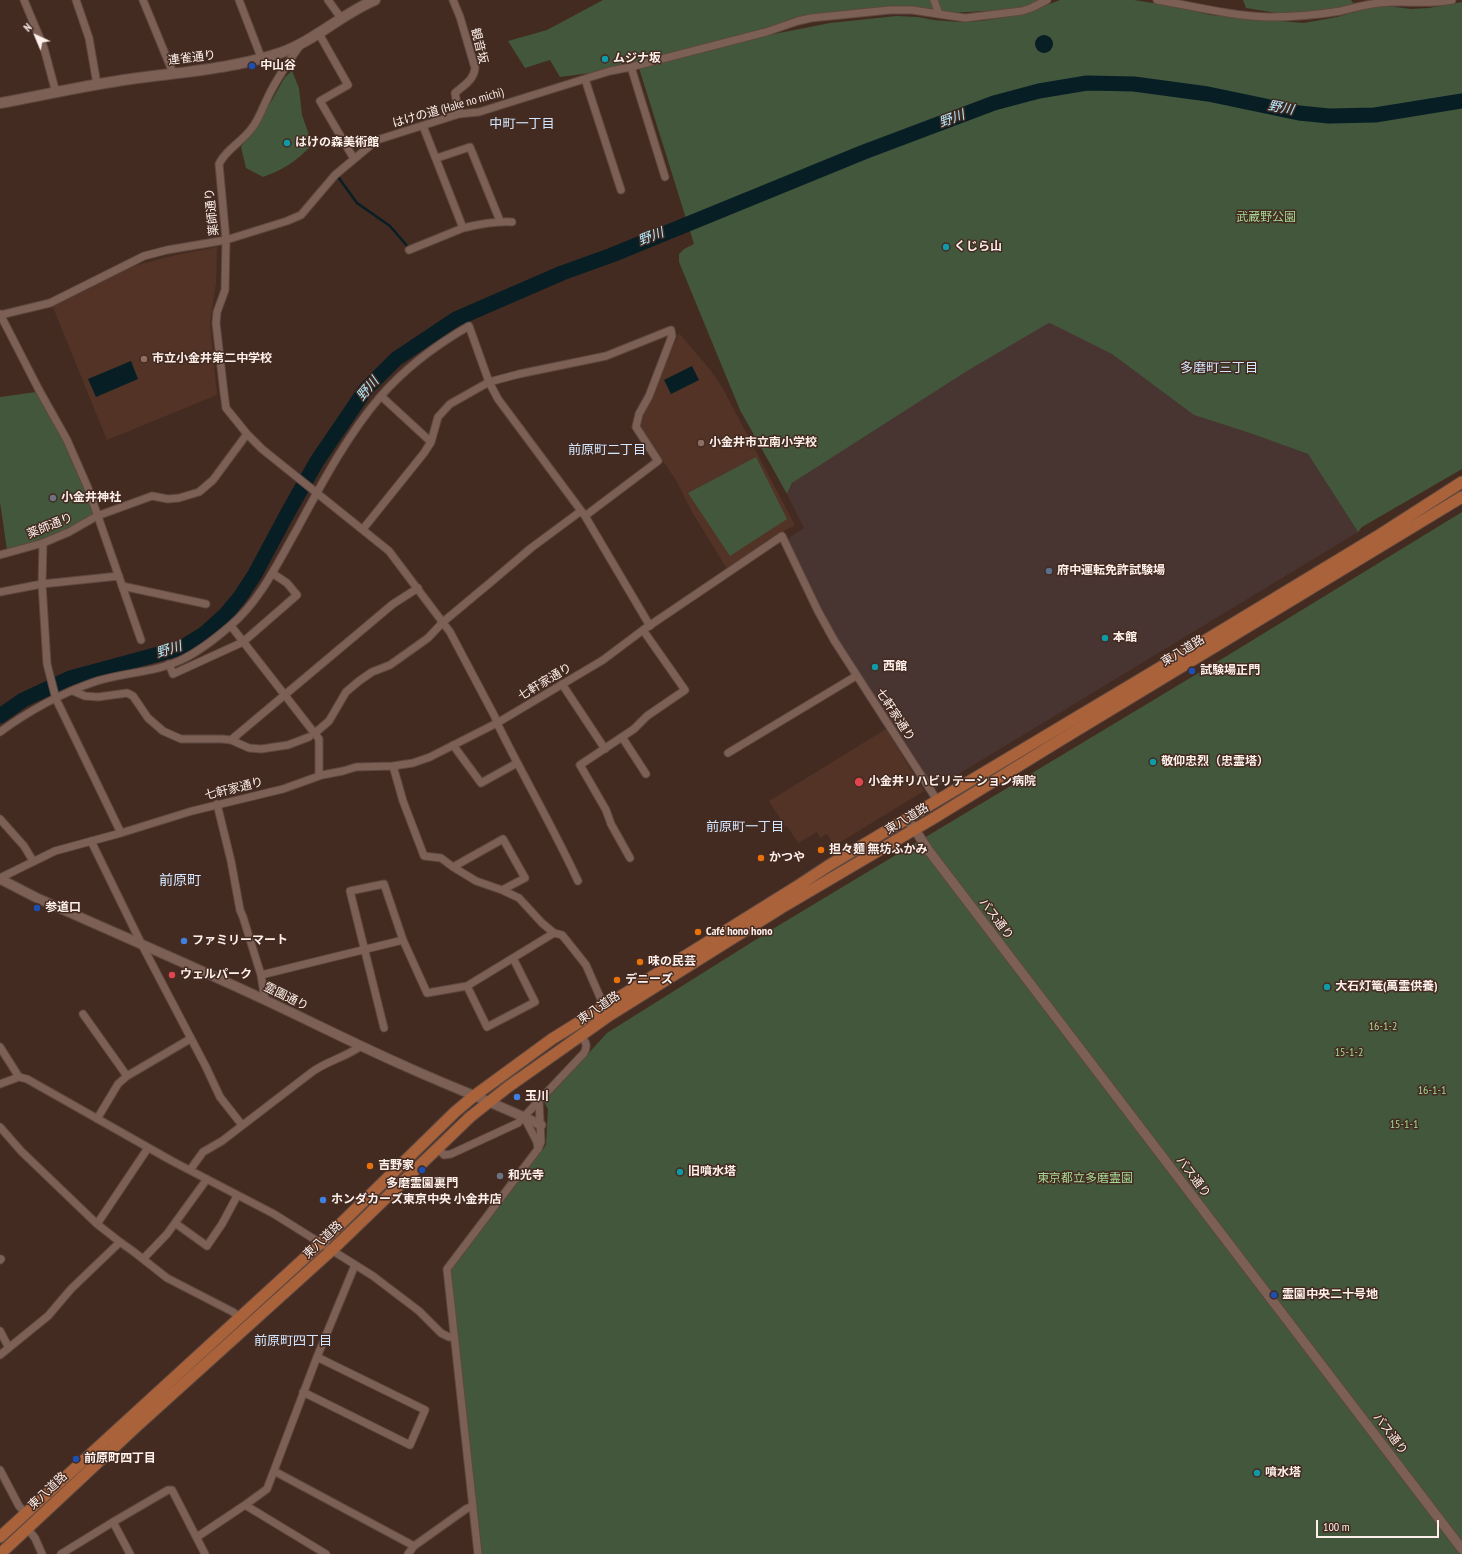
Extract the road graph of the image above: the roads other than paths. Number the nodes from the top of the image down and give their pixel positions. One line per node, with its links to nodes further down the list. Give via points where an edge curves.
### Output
1 (24, 0): 21 (street, via 44,48)
2 (76, 0): 20 (street, via 89,38)
3 (239, 0): 16 (street)
4 (328, 0): 13 (street)
5 (375, 0): 13 (main road, 連雀通り)
6 (453, 0): 23 (street, 観音坂, via 475,68 474,75 455,93)
7 (934, 0): 12 (street)
8 (1047, 0): 12 (street, はけの道 (Hake no michi), via 1022,11 965,18)
9 (1157, 0): 10 (street, via 1268,17 1339,11 1378,3)
10 (1452, 0)
11 (146, 1): 18 (street)
12 (939, 14): 17 (street, はけの道 (Hake no michi), via 890,10 798,20 766,32)
13 (341, 18): 14 (main road, 連雀通り)
14 (318, 32): 15 (main road, 連雀通り); 26 (street, via 348,85 320,101)
15 (304, 40): 16 (main road, 連雀通り, via 280,52); 32 (street, 薬師通り, via 283,71 252,128 223,156 220,164)
16 (261, 57): 18 (main road, 連雀通り, via 218,68)
17 (631, 67): 19 (street, はけの道 (Hake no michi)); 27 (street)
18 (173, 73): 20 (main road, 連雀通り)
19 (585, 79): 23 (street, はけの道 (Hake no michi), via 479,112); 28 (street)
20 (97, 84): 21 (main road, 連雀通り)
21 (56, 93): 22 (main road, 連雀通り)
22 (0, 102)
23 (459, 114): 24 (street, はけの道 (Hake no michi))
24 (423, 126): 25 (street); 26 (street, はけの道 (Hake no michi), via 377,140)
25 (437, 158): 29 (street, via 470,147); 31 (street)
26 (354, 159): 32 (street, はけの道 (Hake no michi), via 335,175 301,214 287,221)
27 (665, 177)
28 (621, 190)
29 (500, 221): 30 (street); 31 (street)
30 (512, 222)
31 (463, 228): 33 (street)
32 (226, 240): 34 (street, はけの道 (Hake no michi), via 144,256 50,303); 37 (street, 薬師通り, via 225,290 216,323 219,356 226,408)
33 (409, 250)
34 (0, 315): 43 (street, via 68,440)
35 (489, 382): 36 (street, via 469,326 420,359); 38 (street, via 450,404 438,417); 42 (street, via 498,400); 42 (street, via 606,356 671,330 672,336 649,396 638,414 636,427 658,461)
36 (381, 396): 38 (street); 40 (street, via 354,431)
37 (247, 434): 40 (street); 43 (street, 薬師通り, via 213,480 199,492 168,499 152,496)
38 (431, 442): 44 (street)
39 (1462, 482): 80 (main road, 東八道路, via 1381,534 1049,735)
40 (317, 492): 44 (street); 47 (street)
41 (1462, 497): 79 (main road, 東八道路)
42 (583, 513): 54 (street, via 531,548); 56 (street)
43 (97, 516): 45 (street, 薬師通り); 48 (street)
44 (363, 529): 51 (street, via 389,551)
45 (43, 543): 46 (street, 薬師通り); 49 (street)
46 (0, 556)
47 (272, 573): 55 (street, via 251,606); 59 (street, via 287,583 296,595)
48 (119, 576): 49 (street); 50 (street)
49 (42, 584): 52 (street); 65 (street, via 48,667)
50 (122, 586): 53 (street); 58 (street)
51 (418, 588): 54 (street); 64 (street, via 393,604)
52 (0, 592)
53 (206, 604)
54 (443, 622): 66 (street); 68 (street, via 407,654 390,665 372,672 346,692 329,721)
55 (231, 626): 59 (street); 60 (street, via 185,659)
56 (650, 626): 57 (street, 七軒家通り); 61 (street, 七軒家通り, via 782,536 818,611)
57 (643, 630): 62 (street, 七軒家通り, via 603,660); 69 (street, via 685,690)
58 (141, 640)
59 (244, 642): 60 (street, via 172,674); 64 (street)
60 (169, 664): 63 (street, via 95,681)
61 (856, 676): 74 (street); 80 (street, 七軒家通り)
62 (562, 684): 66 (street, 七軒家通り); 73 (street)
63 (73, 691): 65 (street); 71 (street, via 85,696 133,696 148,718 163,731 181,739)
64 (285, 695): 68 (street); 71 (street)
65 (56, 699): 67 (street, via 26,714); 85 (street)
66 (497, 723): 72 (street, 七軒家通り); 75 (street)
67 (0, 732)
68 (315, 733): 78 (street, via 320,739)
69 (622, 737): 73 (street); 77 (street)
70 (309, 738): 71 (street, via 288,745 261,749 249,748)
71 (231, 740)
72 (453, 745): 75 (street, via 481,783); 76 (street, 七軒家通り, via 413,763)
73 (605, 749): 87 (street, via 580,765)
74 (728, 754)
75 (517, 763): 91 (street)
76 (393, 766): 78 (street, 七軒家通り, via 356,767); 89 (street, via 424,856 440,858)
77 (646, 774)
78 (319, 775): 81 (street, 七軒家通り, via 283,789)
79 (997, 780): 80 (main road, via 962,794 940,807 935,806); 84 (main road, 東八道路)
80 (935, 801): 82 (main road, 東八道路)
81 (217, 804): 85 (street, 七軒家通り); 98 (street, via 240,910)
82 (907, 818): 84 (street, バス通り); 101 (main road, 東八道路)
83 (0, 819): 88 (street, via 24,846)
84 (914, 830): 104 (main road, 東八道路, via 781,908 610,1015); 149 (street, バス通り)
85 (121, 833): 86 (street, 七軒家通り)
86 (91, 841): 88 (street, 七軒家通り); 95 (street)
87 (630, 858)
88 (33, 861): 90 (street, 七軒家通り)
89 (453, 867): 92 (street, via 476,881); 92 (street, via 503,839 525,878)
90 (0, 878): 95 (street, 霊園通り, via 35,898)
91 (578, 881)
92 (502, 890): 93 (street, via 519,898)
93 (554, 933): 97 (street); 101 (street, via 562,935 582,959)
94 (403, 940): 96 (street); 96 (street, via 384,884 350,891); 99 (street, via 427,994)
95 (142, 945): 100 (street, 霊園通り); 105 (street)
96 (364, 949): 98 (street); 103 (street)
97 (514, 958): 99 (street); 99 (street, via 535,1002 488,1027)
98 (261, 975): 100 (street)
99 (467, 986)
100 (265, 1000): 106 (street, 霊園通り)
101 (605, 1006): 111 (main road, 東八道路, via 552,1039)
102 (83, 1014): 108 (street)
103 (384, 1028)
104 (581, 1036): 112 (main road, 東八道路); 113 (street, via 586,1044 584,1053)
105 (190, 1039): 108 (street); 116 (street, via 220,1097)
106 (361, 1046): 111 (street, 霊園通り); 116 (street, via 321,1066)
107 (0, 1047): 109 (street)
108 (127, 1076): 115 (street, via 118,1084)
109 (19, 1077): 110 (street); 115 (street, via 27,1079)
110 (0, 1084)
111 (474, 1096): 112 (street, 霊園通り); 128 (main road, 東八道路)
112 (489, 1102): 114 (street, 霊園通り); 120 (main road, 東八道路)
113 (539, 1102): 114 (street); 117 (street)
114 (524, 1117): 117 (street, 霊園通り); 120 (street, via 518,1123 451,1154 444,1154); 121 (street)
115 (97, 1119): 119 (street)
116 (242, 1125): 122 (street, via 203,1152)
117 (541, 1125): 121 (street, via 541,1142)
118 (0, 1127): 126 (street, via 21,1151)
119 (148, 1148): 122 (street); 126 (street)
120 (438, 1148): 129 (main road, 東八道路)
121 (538, 1149): 134 (street, via 447,1269)
122 (190, 1170): 123 (street)
123 (207, 1179): 124 (street); 125 (street)
124 (237, 1196): 125 (street, via 222,1224 206,1246); 128 (street, via 274,1214)
125 (175, 1223): 130 (street)
126 (97, 1224): 127 (street)
127 (120, 1242): 130 (street); 135 (street, via 71,1289 48,1316)
128 (321, 1243): 129 (street); 132 (main road, 東八道路)
129 (332, 1250): 131 (street); 145 (main road, 東八道路)
130 (143, 1259): 132 (street, via 167,1278)
131 (355, 1265): 134 (street, via 398,1294 441,1333); 137 (street)
132 (240, 1318): 143 (main road, 東八道路)
133 (0, 1331): 135 (street)
134 (454, 1337): 142 (street)
135 (9, 1348): 136 (street)
136 (0, 1355)
137 (317, 1357): 138 (street); 138 (street, via 425,1410 410,1445)
138 (303, 1392): 140 (street)
139 (0, 1470): 143 (street)
140 (274, 1471): 141 (street, via 267,1489); 148 (street)
141 (245, 1506): 147 (street); 155 (street)
142 (473, 1506): 148 (street); 157 (street)
143 (26, 1514): 146 (main road, 東八道路)
144 (113, 1522): 147 (street, via 172,1490); 152 (street); 153 (street)
145 (27, 1528): 150 (main road, 東八道路); 151 (street)
146 (0, 1537)
147 (197, 1537): 154 (street)
148 (414, 1546): 156 (street)
149 (1462, 1549)
150 (0, 1554)
151 (42, 1554)
152 (61, 1554)
153 (130, 1554)
154 (205, 1554)
155 (326, 1554)
156 (408, 1554)
157 (478, 1554)

